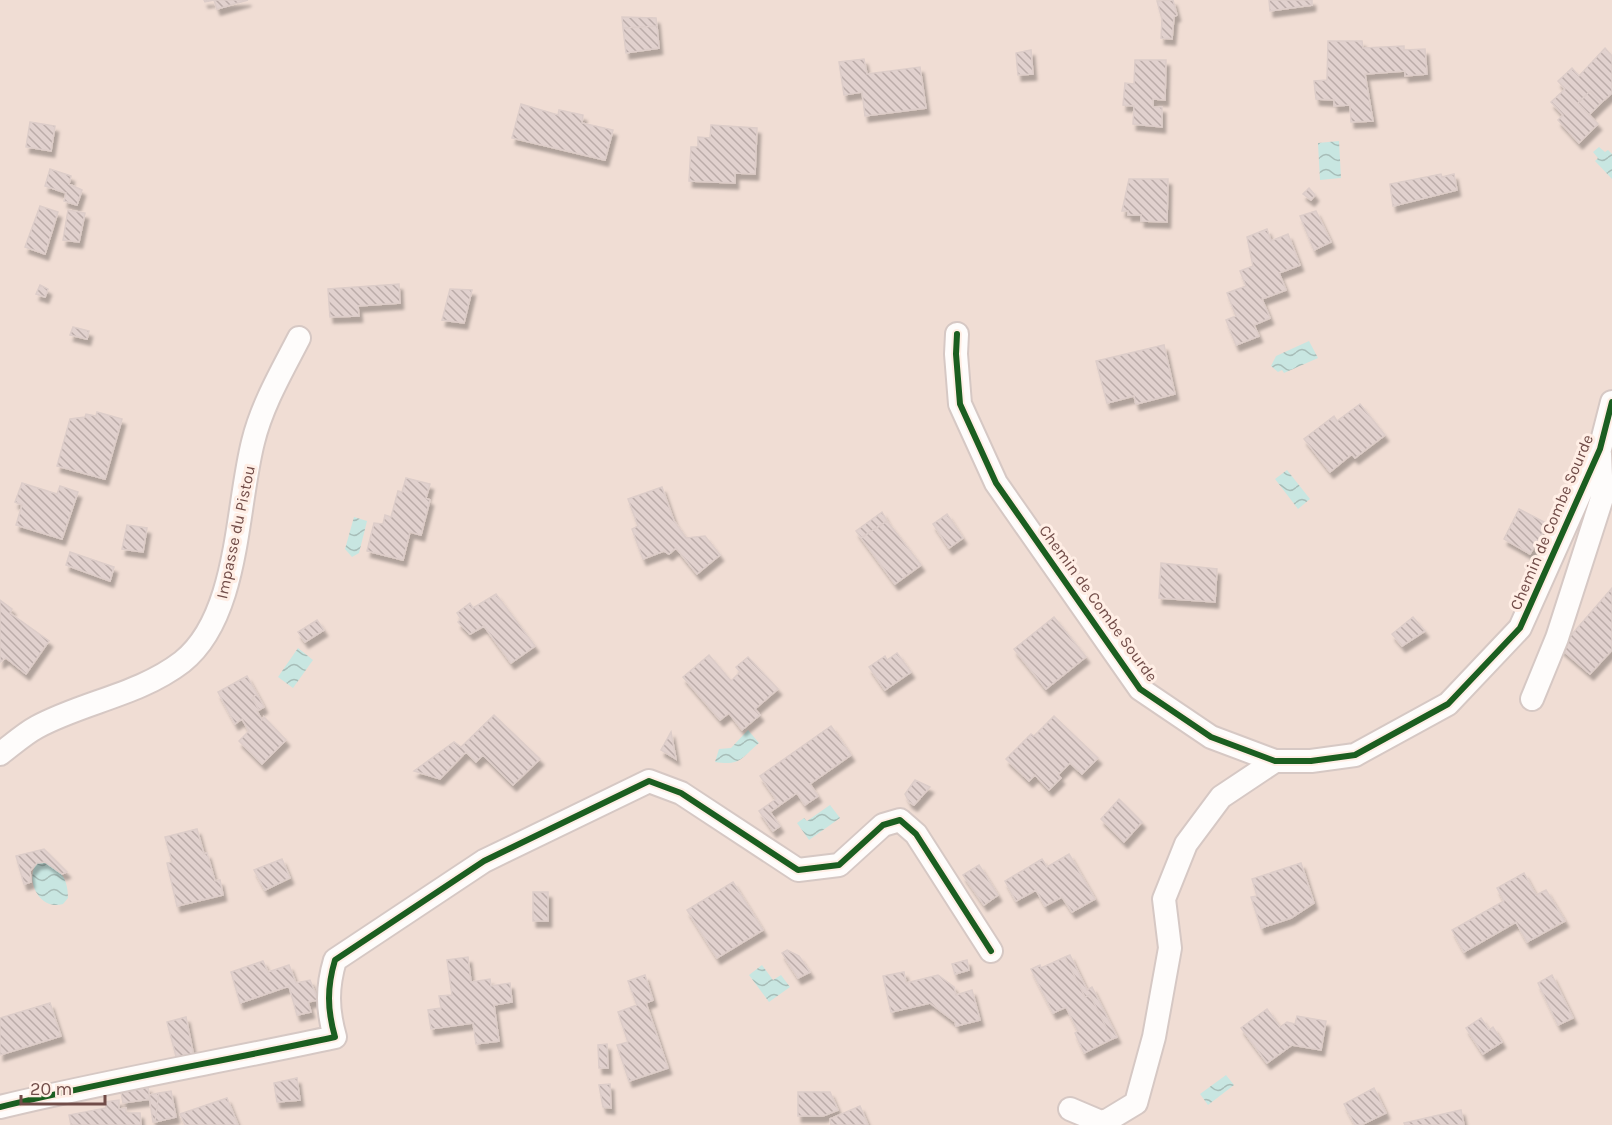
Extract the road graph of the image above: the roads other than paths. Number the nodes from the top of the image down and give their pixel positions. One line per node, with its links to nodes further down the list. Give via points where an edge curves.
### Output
1 (957, 334): 7 (street, Chemin de Combe Sourde, via 960,404 996,483 1140,689 1211,737)
2 (299, 338): 6 (street, Impasse du Pistou, via 253,441 226,586 205,639 183,662 156,680 36,727)
3 (1612, 402): 4 (street, Chemin de Combe Sourde)
4 (1600, 449): 5 (street, via 1602,498 1557,638); 7 (street, Chemin de Combe Sourde, via 1520,628 1448,704 1355,754 1311,761)
5 (1532, 699)
6 (0, 754)
7 (1275, 760): 10 (street, via 1221,797 1186,844 1164,899 1170,948 1154,1038 1136,1103 1103,1123)
8 (991, 951): 9 (street, via 916,834 900,820 883,825 839,865 798,870 681,792 649,781 484,861 335,960 328,985 329,1016 335,1036)
9 (0, 1107)
10 (1070, 1109)

